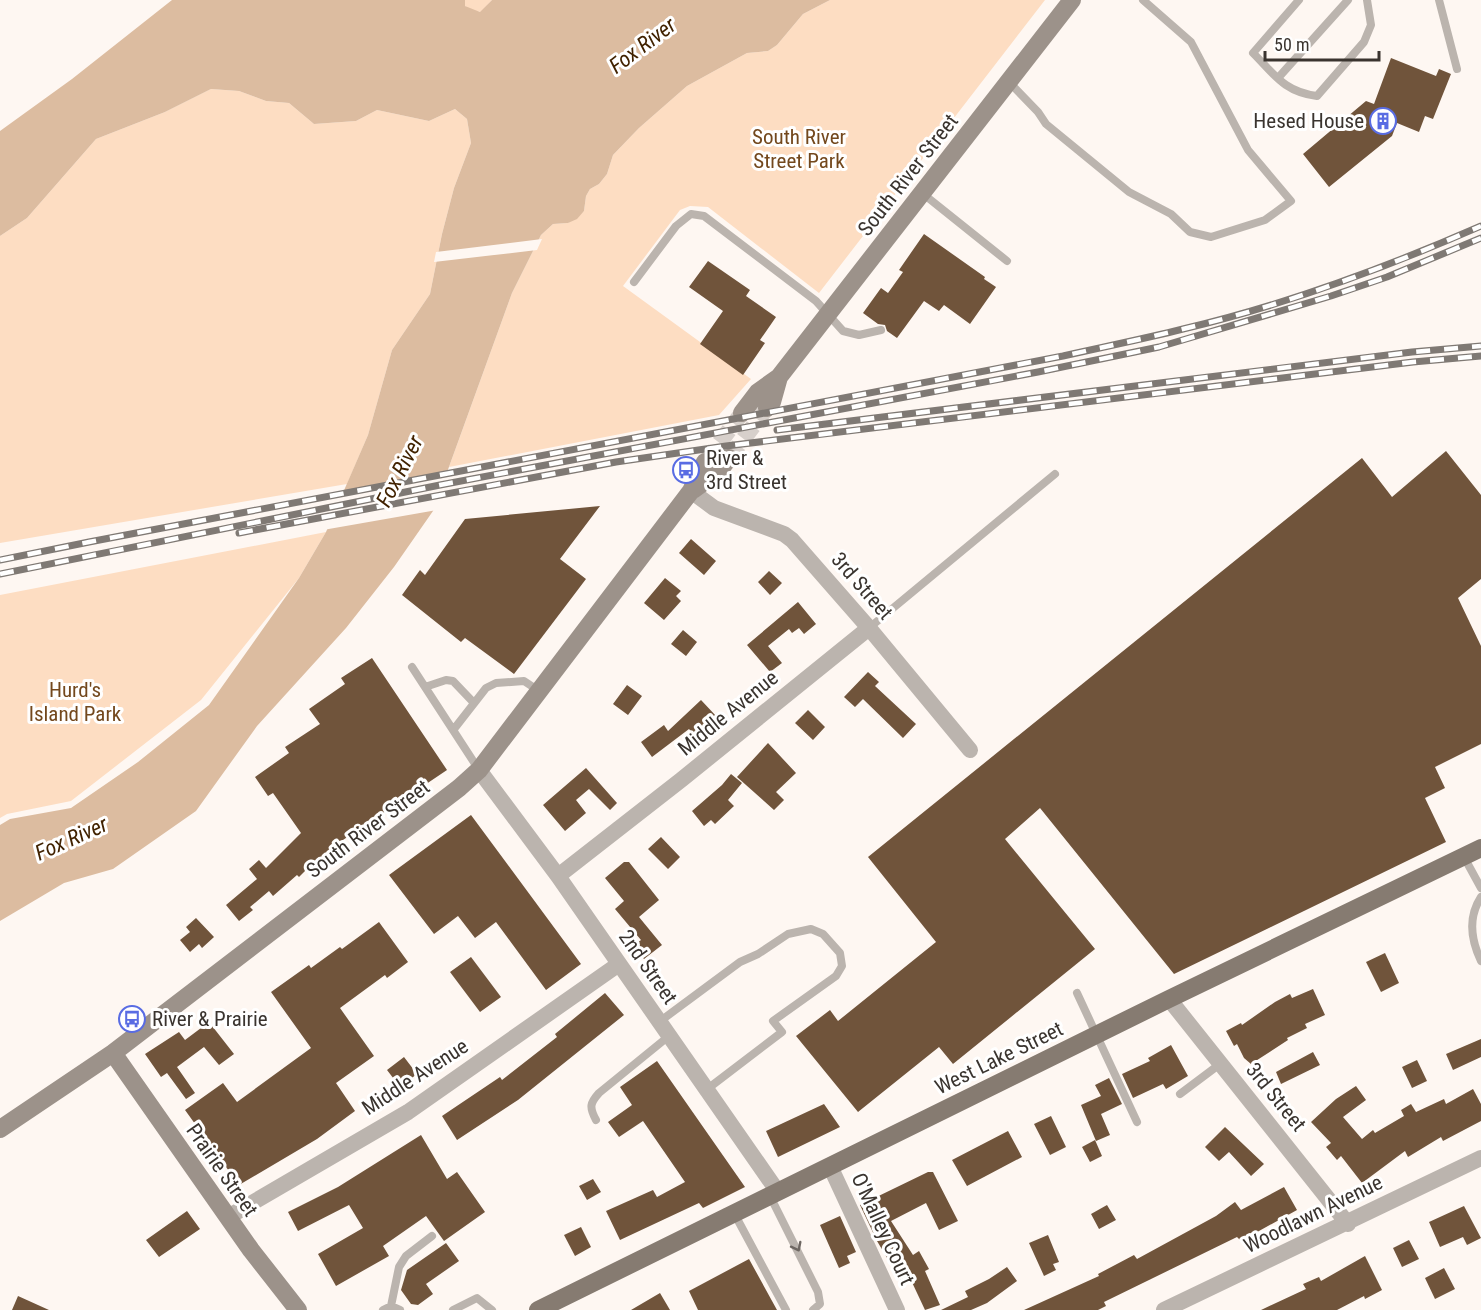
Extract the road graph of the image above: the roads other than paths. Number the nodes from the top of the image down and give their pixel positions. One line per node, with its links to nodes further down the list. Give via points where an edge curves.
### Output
1 (1072, 0): 9 (street, South River Street)
2 (1143, 0): 9 (lane, via 1191,42 1248,150 1291,201 1265,220 1211,237 1190,232 1171,214 1129,192 1046,124)
3 (1299, 0): 8 (lane, via 1253,52)
4 (1348, 0): 8 (lane)
5 (1367, 0): 8 (lane, via 1371,26 1364,42 1317,96 1300,94)
6 (1439, 0): 7 (lane)
7 (1457, 69)
8 (1278, 78)
9 (1009, 82): 10 (street, South River Street)
10 (922, 193): 11 (lane); 13 (street, South River Street)
11 (1007, 261)
12 (634, 282): 13 (lane, via 676,226 692,214 704,216 816,301)
13 (828, 315): 14 (lane, via 848,333); 15 (street, South River Street)
14 (881, 330)
15 (779, 377): 16 (street, South River Street); 17 (street, South River Street, via 758,392)
16 (767, 408)
17 (742, 413)
18 (729, 458): 21 (street, South River Street, via 719,471)
19 (705, 462): 21 (street, South River Street)
20 (1055, 474): 22 (lane)
21 (691, 491): 22 (street, 3rd Street, via 714,508 792,540); 25 (street, South River Street)
22 (869, 628): 28 (street, 3rd Street); 32 (street, Middle Avenue)
23 (412, 667): 24 (lane)
24 (425, 687): 26 (lane, via 453,681); 27 (lane)
25 (539, 691): 26 (lane, via 524,681 496,683 486,688); 29 (street, South River Street)
26 (474, 703): 27 (lane)
27 (454, 729): 29 (lane)
28 (970, 750)
29 (479, 770): 32 (street, 2nd Street); 41 (street, South River Street)
30 (1481, 848): 31 (main road, West Lake Street)
31 (1464, 856): 33 (lane); 38 (main road, West Lake Street)
32 (558, 876): 36 (street, 2nd Street)
33 (1481, 888)
34 (1481, 897): 35 (lane, via 1474,908 1472,924)
35 (1481, 961)
36 (619, 964): 39 (street, 2nd Street); 52 (street, Middle Avenue, via 408,1112)
37 (1077, 993): 40 (lane)
38 (1169, 999): 40 (main road, West Lake Street); 42 (street, 3rd Street)
39 (664, 1029): 43 (street, 2nd Street); 43 (lane, via 740,962 788,934 811,929 823,934 840,953 842,966 837,976 773,1021 782,1032); 45 (lane, via 591,1102 590,1110)
40 (1097, 1035): 46 (lane); 49 (main road, West Lake Street)
41 (113, 1053): 47 (street, South River Street); 52 (street, Prairie Street)
42 (1220, 1064): 44 (lane); 53 (street, 3rd Street)
43 (706, 1090): 50 (street, 2nd Street)
44 (1180, 1094)
45 (596, 1120)
46 (1137, 1122)
47 (0, 1129)
48 (1481, 1158): 53 (street, Woodlawn Avenue)
49 (830, 1166): 50 (main road, West Lake Street); 63 (street, O'Malley Court)
50 (774, 1194): 51 (main road, West Lake Street); 62 (lane, one-way to 62, via 818,1292 819,1304)
51 (734, 1213): 60 (main road, West Lake Street); 61 (lane)
52 (228, 1218): 56 (street, Prairie Street)
53 (1348, 1224): 64 (street, Woodlawn Avenue)
54 (432, 1236): 55 (lane, via 406,1256 399,1267)
55 (387, 1308): 57 (lane)
56 (298, 1310)
57 (400, 1310)
58 (453, 1310): 59 (lane, via 477,1298)
59 (492, 1310)
60 (538, 1310)
61 (786, 1310)
62 (813, 1310)
63 (897, 1310)
64 (1164, 1310)

